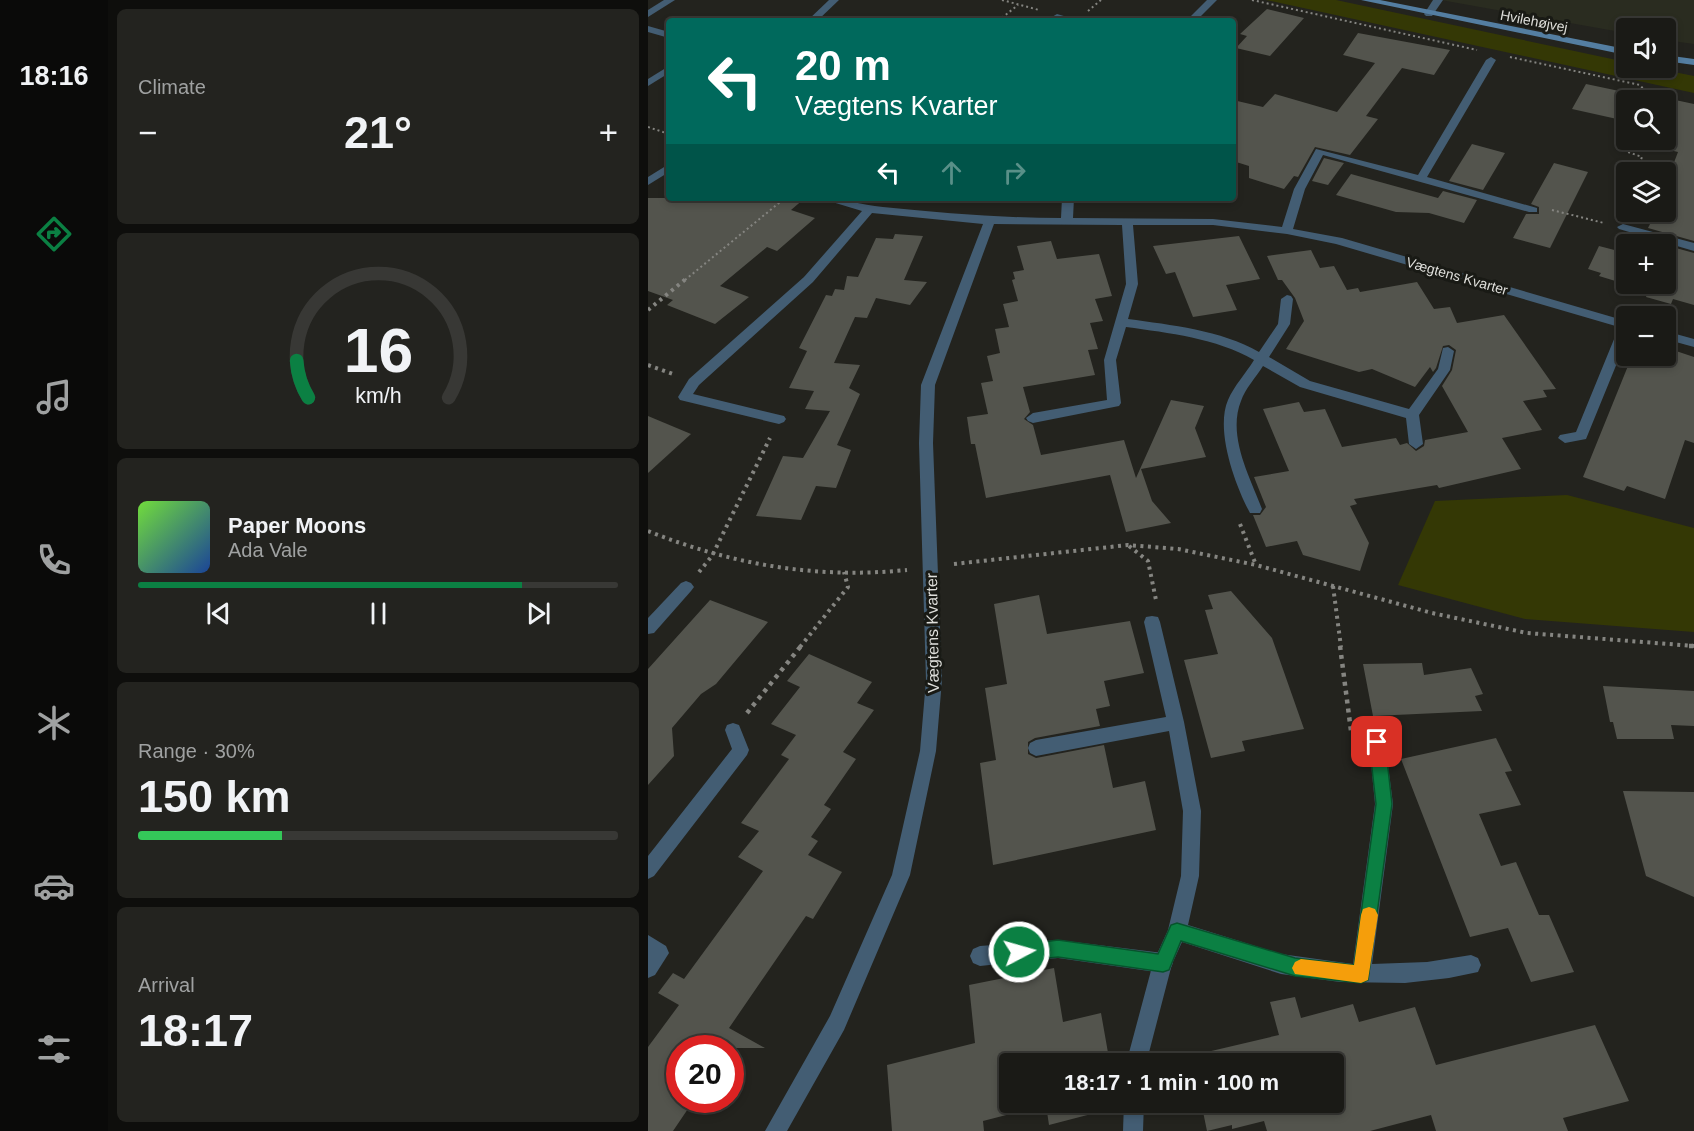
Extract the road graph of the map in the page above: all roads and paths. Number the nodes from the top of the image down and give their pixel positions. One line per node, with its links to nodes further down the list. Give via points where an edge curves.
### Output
1 (670, 0): 9 (street)
2 (834, 0): 12 (street)
3 (1002, 0): 8 (path)
4 (1212, 0): 15 (street)
5 (1252, 0): 19 (path)
6 (1366, 0): 10 (street, Hvilehøjvej)
7 (1438, 0): 10 (street)
8 (1019, 4): 11 (path); 13 (path)
9 (648, 14)
10 (1429, 14): 18 (street, Hvilehøjvej)
11 (1057, 17): 14 (street)
12 (815, 18)
13 (1002, 18)
14 (1060, 18)
15 (1194, 18)
16 (648, 29): 17 (street)
17 (666, 34)
18 (1616, 50)
19 (1489, 56): 31 (street)
20 (1509, 57): 25 (path, via 1640,85)
21 (1676, 60): 22 (street)
22 (1694, 62)
23 (666, 71): 24 (street)
24 (648, 83)
25 (1644, 90)
26 (648, 127): 27 (path)
27 (666, 133)
28 (1625, 150): 29 (path, via 1642,157)
29 (1640, 162)
30 (666, 169): 32 (street)
31 (1421, 177): 37 (street); 43 (street, via 1320,151 1300,182)
32 (648, 182)
33 (781, 201): 46 (path)
34 (837, 201): 36 (street, Vægtens Kvarter)
35 (1068, 201): 39 (street)
36 (869, 209): 38 (street, Vægtens Kvarter); 56 (street, via 841,247 810,279 694,382 685,397)
37 (1533, 210): 42 (path, via 1536,207)
38 (990, 221): 39 (street, Vægtens Kvarter); 64 (street, Vægtens Kvarter, via 928,385)
39 (1067, 221): 40 (street, Vægtens Kvarter)
40 (1127, 221): 43 (street, Vægtens Kvarter, via 1213,222); 47 (street, via 1132,284)
41 (1622, 222): 42 (path)
42 (1623, 227): 44 (street)
43 (1287, 231): 48 (street, Vægtens Kvarter, via 1338,241)
44 (1694, 247)
45 (1287, 299): 53 (street, via 1284,324)
46 (648, 310)
47 (1122, 322): 53 (street, via 1176,330 1239,346); 55 (street, via 1110,360 1114,403)
48 (1616, 323)
49 (1676, 338): 50 (street)
50 (1694, 343)
51 (1616, 350): 57 (street, Vægtens Kvarter, via 1581,436)
52 (1448, 351): 54 (street, via 1444,370)
53 (1262, 358): 54 (street, via 1305,384); 59 (street, via 1234,401 1230,426 1234,452)
54 (1412, 415): 58 (street)
55 (1034, 418)
56 (779, 419): 62 (path)
57 (1565, 438)
58 (1416, 444)
59 (1255, 510): 63 (path, via 1239,519)
60 (648, 531): 62 (path)
61 (1128, 545): 63 (path, via 1179,549); 64 (path); 68 (path, via 1148,561 1157,606)
62 (712, 556): 65 (path, via 772,569); 67 (path)
63 (1256, 566): 66 (path)
64 (931, 567): 65 (path, via 881,574); 85 (street, Vægtens Kvarter, via 934,680 928,751 901,874 837,1023)
65 (844, 572): 72 (path, via 848,587)
66 (1333, 586): 70 (path, via 1527,633); 73 (path, via 1352,730)
67 (686, 587): 69 (street)
68 (1152, 622): 71 (street)
69 (648, 628)
70 (1694, 646)
71 (1176, 722): 74 (street); 76 (street, via 1192,811 1190,876)
72 (733, 730): 75 (street, via 741,750)
73 (1377, 742): 82 (street, via 1384,804)
74 (1036, 748)
75 (648, 870)
76 (1177, 931): 79 (street); 82 (street, via 1295,967)
77 (648, 944): 81 (street, via 659,953)
78 (980, 956): 79 (street, via 1058,948)
79 (1163, 963): 83 (street)
80 (1471, 965): 82 (street, via 1428,974)
81 (648, 968)
82 (1361, 974)
83 (1139, 1053)
84 (1134, 1113): 86 (street)
85 (775, 1131)
86 (1133, 1131)

